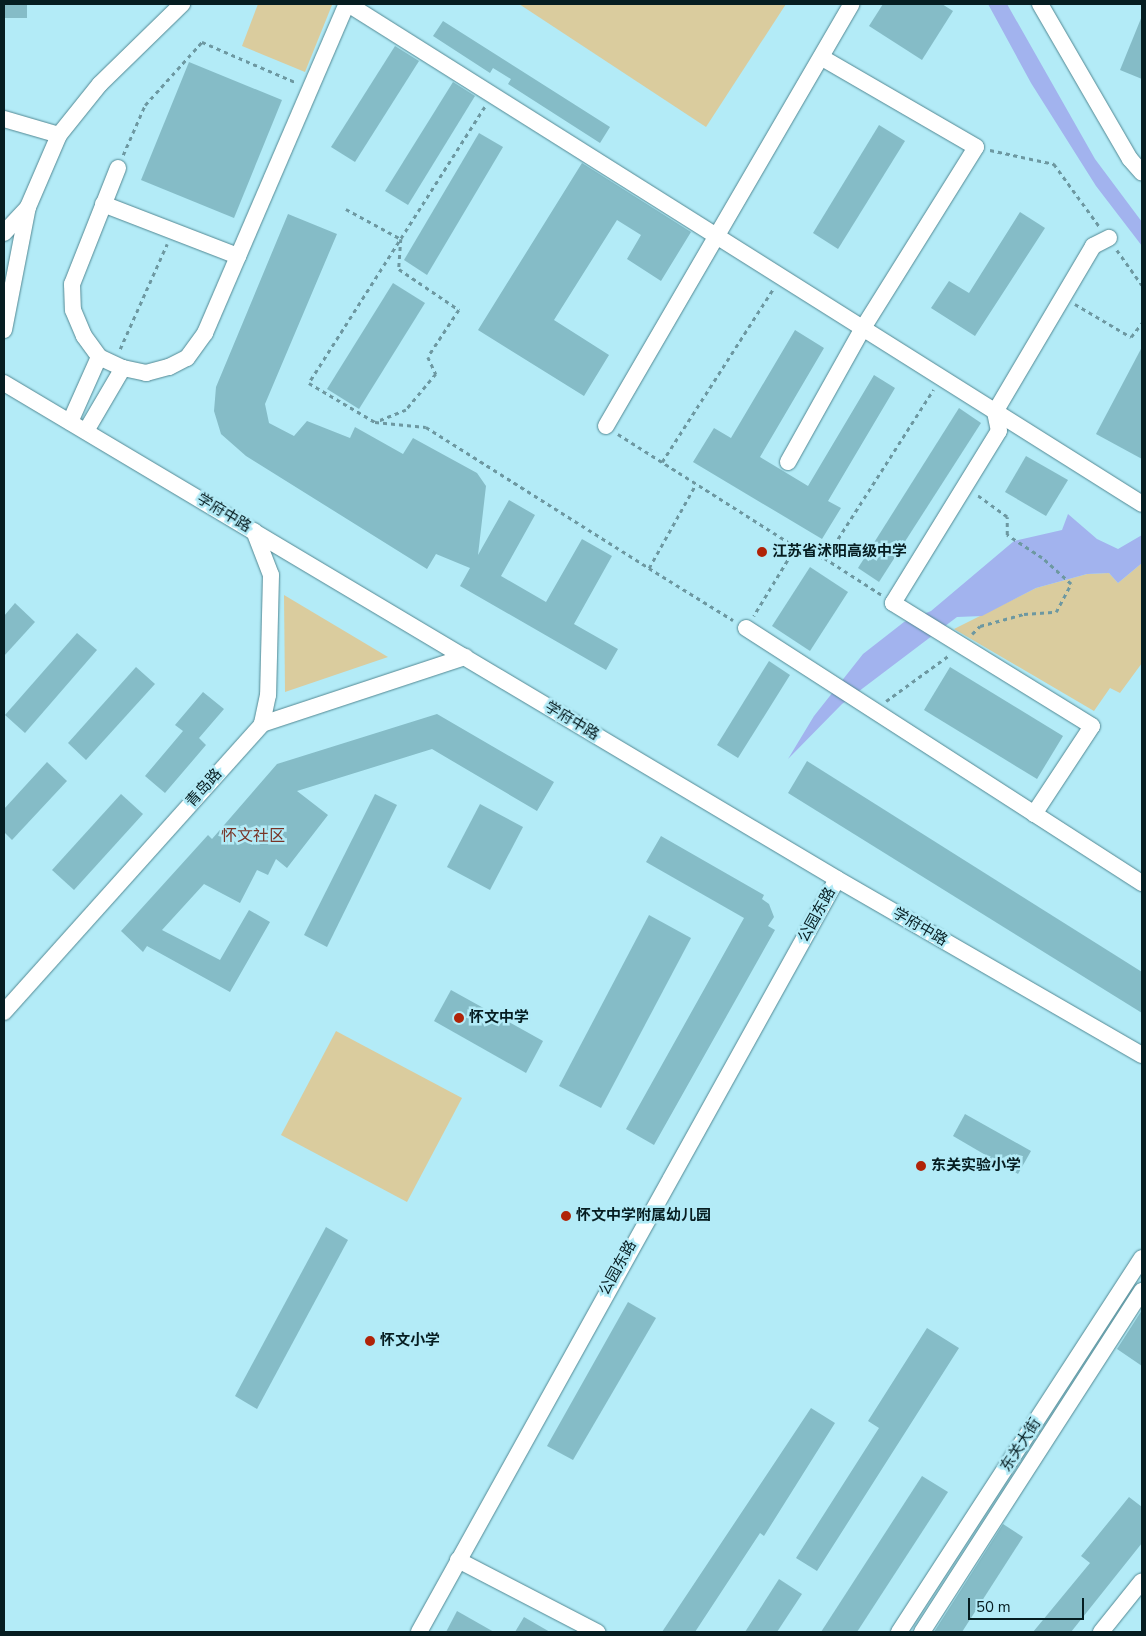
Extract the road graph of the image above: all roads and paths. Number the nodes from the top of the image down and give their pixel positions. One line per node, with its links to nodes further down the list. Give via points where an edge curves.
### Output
1 (182, 4): 9 (street, via 100,84)
2 (347, 4): 6 (street); 7 (street)
3 (852, 4): 5 (street)
4 (1040, 4): 12 (street, via 1130,159)
5 (821, 57): 10 (street); 18 (street)
6 (310, 89): 11 (path, via 202,42 145,105); 21 (street)
7 (493, 94): 18 (street); 20 (path)
8 (4, 119): 9 (street)
9 (59, 134): 14 (street)
10 (976, 146): 19 (path, via 1054,164); 26 (street)
11 (118, 168): 13 (street)
12 (1142, 173)
13 (103, 204): 16 (street); 28 (street, via 72,284 73,310 84,336)
14 (28, 208): 17 (street); 27 (street)
15 (346, 209): 20 (path)
16 (172, 231): 21 (street); 28 (path)
17 (4, 233)
18 (717, 236): 22 (street); 34 (street)
19 (1108, 238): 23 (path); 24 (street, via 1093,246)
20 (401, 239): 33 (path, via 308,383); 33 (path, via 399,269 459,310 428,356 436,374 406,410)
21 (238, 256): 28 (street, via 205,333 187,358 169,368 146,372)
22 (781, 276): 26 (street); 36 (path)
23 (1142, 285)
24 (1063, 297): 25 (path, via 1131,337); 31 (street)
25 (1142, 323)
26 (863, 328): 29 (street); 37 (street)
27 (4, 330)
28 (112, 363): 32 (street); 35 (street)
29 (941, 378): 31 (street); 43 (path)
30 (4, 383): 32 (street, 学府中路)
31 (995, 412): 39 (street, via 999,431); 40 (street)
32 (70, 422): 35 (street, 学府中路)
33 (375, 422): 44 (path, via 426,427)
34 (606, 426): 36 (path)
35 (86, 431): 41 (street, 学府中路)
36 (662, 462): 38 (path)
37 (788, 462)
38 (696, 484): 42 (path); 44 (path)
39 (964, 487): 45 (street); 47 (path, via 1007,517 1007,535 1042,558 1071,584 1056,612 1024,614 980,626)
40 (1142, 504)
41 (254, 530): 48 (street, 学府中路); 50 (street, via 270,575 268,695)
42 (796, 547): 43 (path); 46 (path)
43 (825, 559): 45 (path)
44 (649, 568): 46 (path)
45 (893, 603): 47 (street)
46 (746, 628): 49 (street)
47 (962, 646): 49 (path); 51 (street, via 1092,726)
48 (465, 657): 50 (street, 青岛路); 52 (street, 学府中路)
49 (873, 710): 51 (street)
50 (262, 724): 54 (street, 青岛路)
51 (1034, 814): 53 (street)
52 (836, 879): 55 (street, 学府中路); 58 (street, 公园东路)
53 (1142, 883)
54 (4, 1012)
55 (1142, 1055)
56 (1142, 1258): 62 (street, 东关大街)
57 (1142, 1291): 63 (street, 东关大街)
58 (458, 1560): 60 (street, 公园东路); 61 (street)
59 (1142, 1580): 64 (street)
60 (419, 1632)
61 (597, 1632)
62 (899, 1632)
63 (922, 1632)
64 (1101, 1632)

